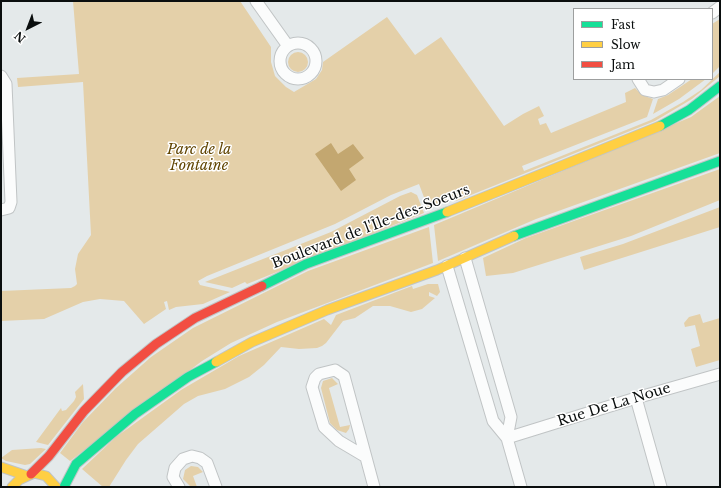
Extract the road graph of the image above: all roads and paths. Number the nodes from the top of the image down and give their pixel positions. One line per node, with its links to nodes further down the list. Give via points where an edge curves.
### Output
1 (256, 1): 2 (street)
2 (288, 46)
3 (1, 76): 8 (street, via 6,84 11,202 9,208)
4 (639, 80): 5 (street, via 645,90 654,92 663,90)
5 (678, 80)
6 (720, 86): 16 (street, Boulevard de l'Île-des-Soeurs, via 689,110 653,130 475,202 300,267 194,318 122,372 84,411 49,456)
7 (720, 161): 9 (street, via 523,232)
8 (1, 210)
9 (465, 258): 10 (street); 13 (street, via 511,417)
10 (447, 266): 13 (street, via 492,421); 19 (street, via 291,324 211,363 152,401 102,441 76,464)
11 (720, 374): 12 (street, Rue De La Noue)
12 (636, 398): 13 (street, Rue De La Noue); 24 (street)
13 (508, 438): 23 (street)
14 (366, 457): 14 (street, via 344,376 335,370 319,374 312,387 324,427 339,441); 22 (street)
15 (1, 467): 16 (street)
16 (29, 475): 17 (street, Boulevard de l'Île-des-Soeurs); 18 (street, via 43,474)
17 (12, 487)
18 (56, 487)
19 (64, 487)
20 (179, 487): 21 (street, via 173,477 175,468 183,459 192,456 207,463)
21 (216, 487)
22 (374, 487)
23 (521, 487)
24 (661, 487)

